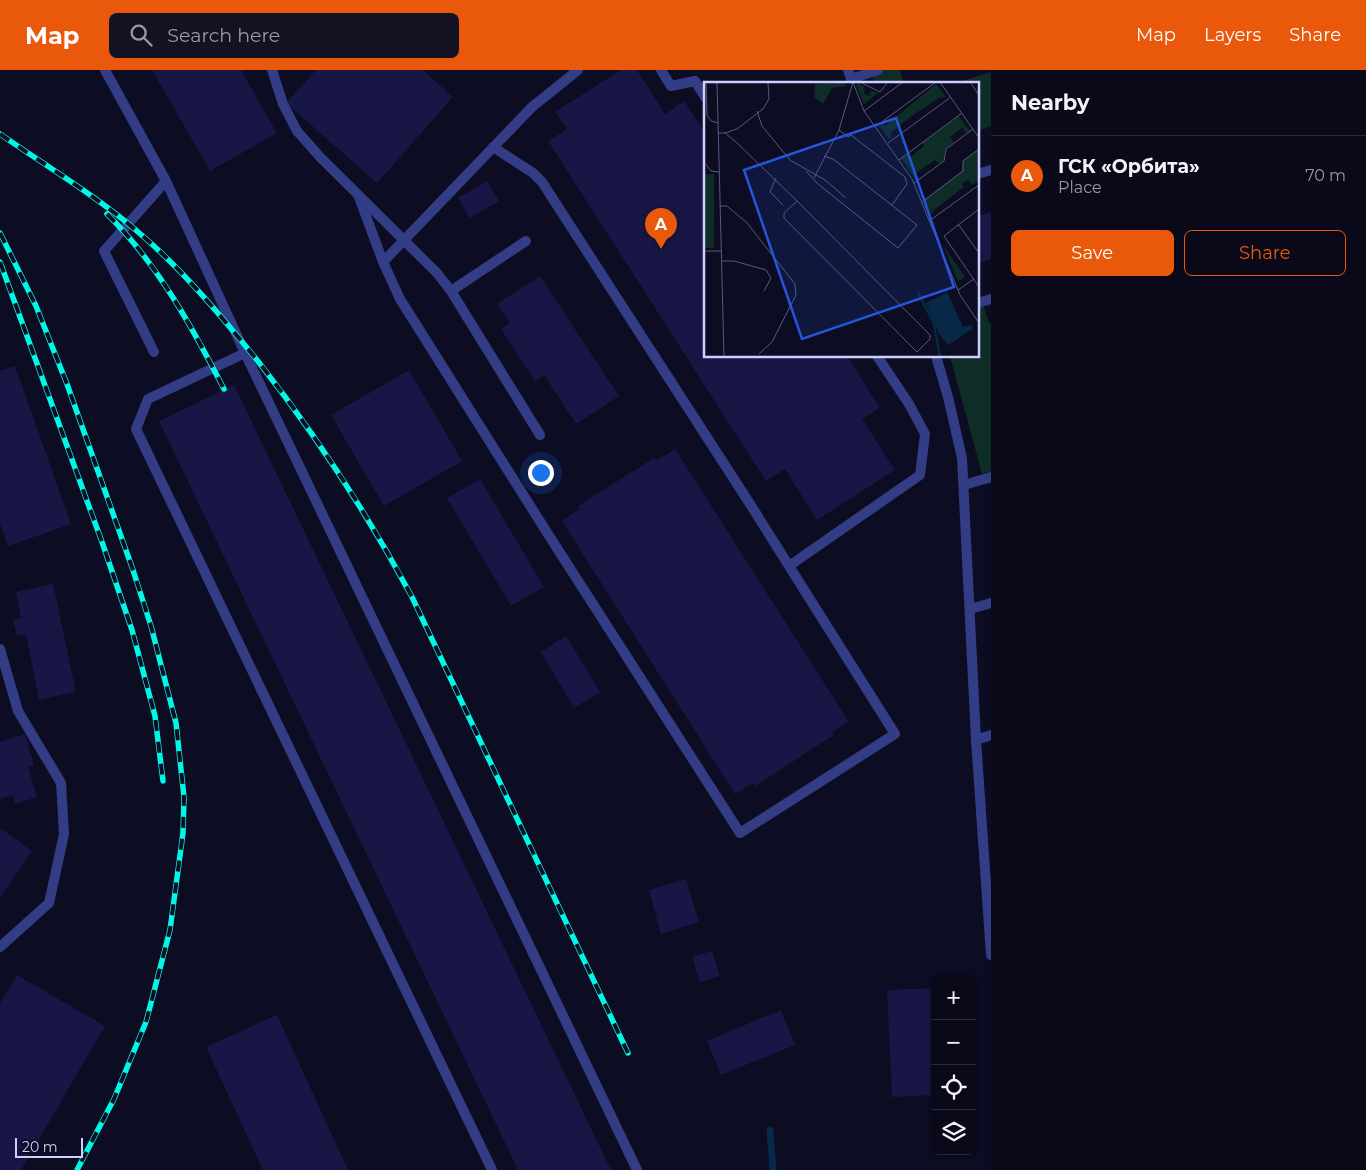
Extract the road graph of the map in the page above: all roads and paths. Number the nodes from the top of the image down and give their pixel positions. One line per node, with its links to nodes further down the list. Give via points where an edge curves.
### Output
1 (105, 70): 11 (street)
2 (272, 70): 12 (street, via 283,104 298,131)
3 (578, 70): 8 (street, via 532,106)
4 (661, 70): 7 (street, via 671,86 694,81)
5 (878, 70): 6 (street)
6 (851, 77)
7 (704, 96)
8 (493, 148): 13 (street); 26 (street, via 542,182)
9 (991, 170): 10 (street)
10 (978, 174)
11 (166, 181): 19 (street, via 104,251); 20 (street)
12 (359, 197): 13 (street); 15 (street)
13 (404, 241): 15 (street); 16 (street)
14 (526, 241): 16 (street)
15 (383, 262): 26 (street, via 400,299 436,358 740,833 895,734)
16 (452, 291): 23 (street)
17 (991, 299): 18 (street)
18 (978, 303)
19 (154, 352)
20 (245, 353): 34 (street, via 148,399 136,429); 35 (street)
21 (878, 358): 26 (street, via 925,434 920,475)
22 (937, 358): 25 (street, via 962,458)
23 (540, 435)
24 (991, 476): 25 (street)
25 (964, 485): 28 (street)
26 (789, 566)
27 (991, 602): 28 (street)
28 (970, 609): 31 (street)
29 (0, 649): 32 (street, via 18,711 61,783 64,834 49,903)
30 (991, 735): 31 (street)
31 (976, 740): 33 (street)
32 (0, 947)
33 (991, 954)
34 (492, 1170)
35 (637, 1170)

